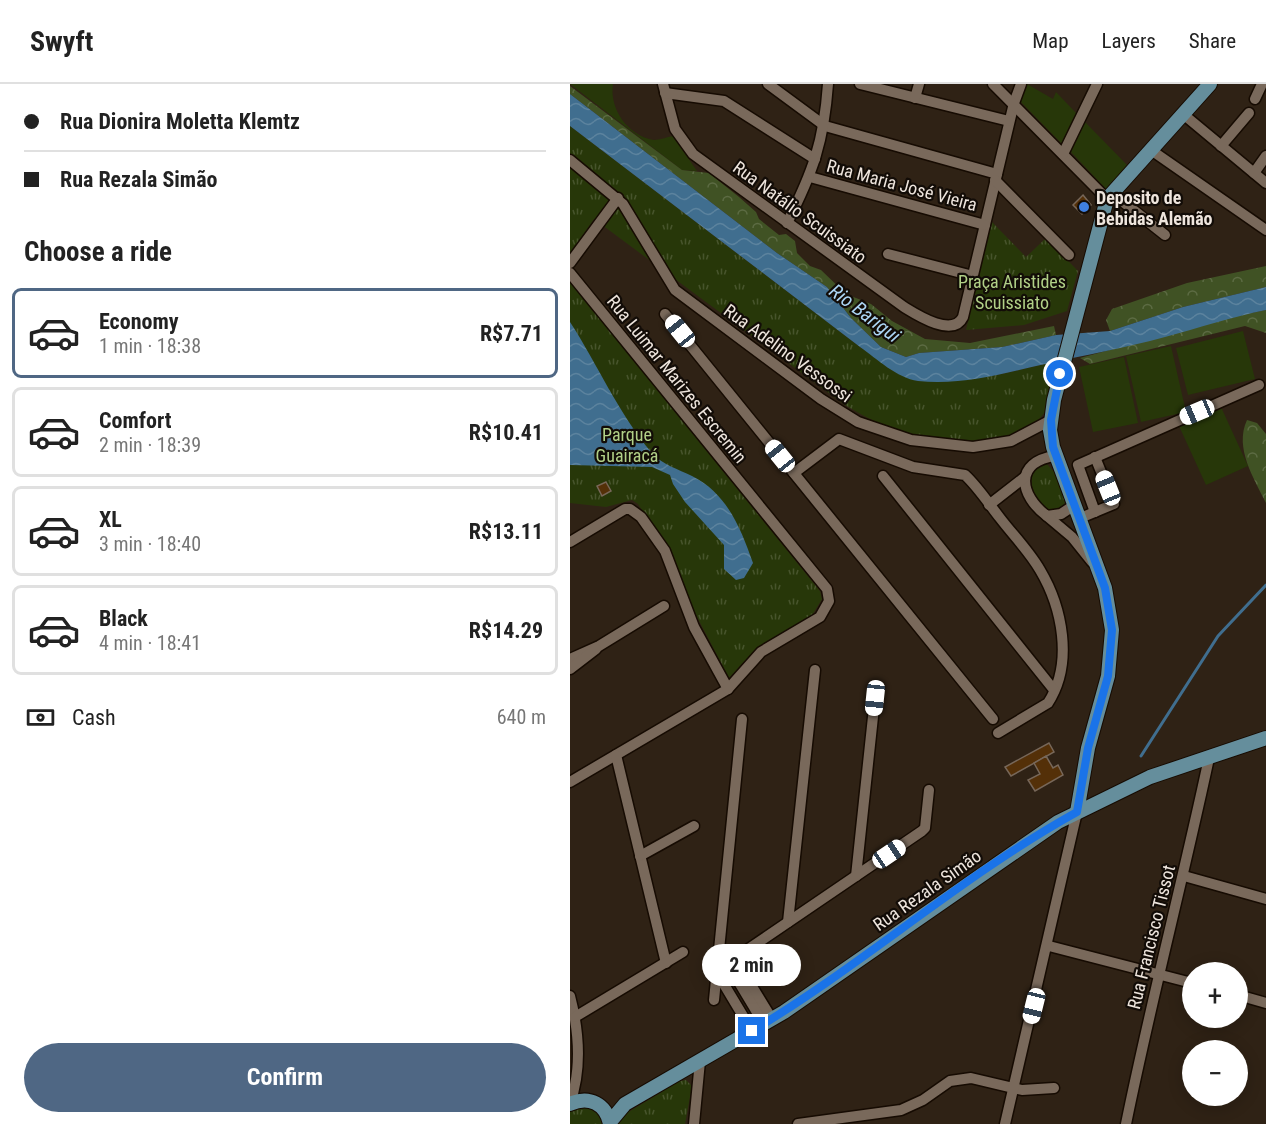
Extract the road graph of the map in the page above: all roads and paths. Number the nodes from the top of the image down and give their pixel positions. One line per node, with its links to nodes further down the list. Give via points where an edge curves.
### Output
1 (768, 84): 12 (street)
2 (788, 84): 12 (street)
3 (828, 84): 19 (street)
4 (860, 84): 13 (street)
5 (919, 84): 13 (street)
6 (993, 84): 15 (street)
7 (1022, 84): 15 (street)
8 (1097, 84): 22 (street)
9 (1209, 84): 17 (main road)
10 (1262, 84): 14 (street)
11 (664, 89): 24 (street, via 724,101); 32 (street, Rua Natálio Scuissiato, via 675,129 687,148)
12 (786, 97): 19 (street)
13 (915, 98): 18 (street)
14 (1255, 99)
15 (1014, 103): 18 (street); 22 (street)
16 (1249, 113): 20 (street)
17 (1183, 114): 20 (street); 21 (main road)
18 (1009, 121): 28 (street)
19 (825, 126): 24 (street); 28 (street)
20 (1221, 146): 26 (street)
21 (1151, 150): 31 (main road); 34 (street)
22 (1063, 154): 31 (street)
23 (1266, 156): 26 (street)
24 (816, 159): 27 (street)
25 (570, 160): 30 (street, Rua Adelino Vessossi)
26 (1254, 173): 29 (street)
27 (810, 177): 32 (street); 33 (street, Rua Maria José Vieira)
28 (996, 177): 33 (street); 37 (street)
29 (1266, 183)
30 (618, 198): 38 (street); 43 (street, Rua Adelino Vessossi, via 675,290 858,422 911,441 973,447 1011,441)
31 (1107, 199): 35 (street, via 1122,201); 43 (main road)
32 (787, 223): 40 (street, Rua Natálio Scuissiato, via 914,313 933,322 959,324)
33 (985, 225): 40 (street)
34 (1266, 230)
35 (1165, 235)
36 (888, 254): 40 (street)
37 (1069, 255)
38 (570, 263)
39 (570, 273): 61 (street, Rua Luimar Marizes Escremin, via 827,589 829,601 820,617 761,652)
40 (973, 276)
41 (665, 314): 46 (street)
42 (1259, 385): 45 (street)
43 (1051, 420): 44 (main road)
44 (1055, 456): 48 (street, via 1034,462); 50 (main road)
45 (1095, 457): 51 (street, via 1078,465); 51 (street, via 1114,504)
46 (795, 473): 49 (street, via 839,439 913,467 964,475); 65 (street)
47 (883, 476): 62 (street)
48 (1025, 477): 49 (street); 52 (street, via 1033,499)
49 (989, 505): 62 (street, via 1036,564 1052,597 1063,640)
50 (1073, 506): 52 (street, via 1061,514); 53 (main road)
51 (1095, 512): 53 (street)
52 (1047, 516): 55 (street, via 1072,537)
53 (1078, 519): 55 (main road)
54 (570, 542): 61 (street, via 627,508 640,518 665,550 694,627)
55 (1099, 572): 72 (main road, via 1111,614 1112,645)
56 (664, 606): 57 (street)
57 (599, 646): 58 (street); 59 (street)
58 (570, 659)
59 (570, 669)
60 (815, 670): 78 (street)
61 (728, 689): 68 (street)
62 (1054, 690): 66 (street, via 1048,703)
63 (875, 698): 75 (street)
64 (742, 718): 82 (street)
65 (993, 719)
66 (998, 733)
67 (1266, 738): 69 (main road, Rua Rezala Simão)
68 (616, 755): 70 (street); 74 (street)
69 (1209, 758): 72 (main road, Rua Rezala Simão, via 1150,777); 76 (street, Rua Francisco Tissot)
70 (570, 782)
71 (929, 790): 75 (street, via 924,830)
72 (1077, 812): 79 (street); 90 (main road, Rua Rezala Simão, via 1025,843)
73 (694, 826): 74 (street)
74 (640, 856): 81 (street)
75 (856, 876): 78 (street)
76 (1184, 876): 77 (street); 83 (street, Rua Francisco Tissot)
77 (1266, 899)
78 (788, 922): 82 (street)
79 (1048, 946): 83 (street); 94 (street)
80 (683, 952): 81 (street)
81 (666, 963): 89 (street)
82 (726, 972): 87 (street); 90 (street); 90 (street, via 746,975)
83 (1158, 974): 84 (street); 105 (street, Rua Francisco Tissot)
84 (1182, 980)
85 (570, 996): 89 (street)
86 (1248, 998): 88 (street)
87 (714, 1000)
88 (1266, 1003)
89 (575, 1017): 91 (street)
90 (763, 1025): 92 (main road, Rua Rezala Simão)
91 (574, 1058): 93 (street)
92 (700, 1061): 98 (main road, Rua Rezala Simão); 102 (street)
93 (577, 1084): 96 (street); 97 (street)
94 (1014, 1088): 95 (street); 101 (street, via 971,1078 950,1081 901,1110); 104 (street)
95 (1054, 1088)
96 (589, 1100): 97 (main road); 99 (main road)
97 (570, 1104)
98 (625, 1104): 99 (main road, Rua Rezala Simão); 100 (main road, Rua Rezala Simão)
99 (603, 1107): 100 (main road)
100 (610, 1123)
101 (813, 1123): 103 (street)
102 (694, 1124)
103 (798, 1124)
104 (1005, 1124)
105 (1126, 1124)

